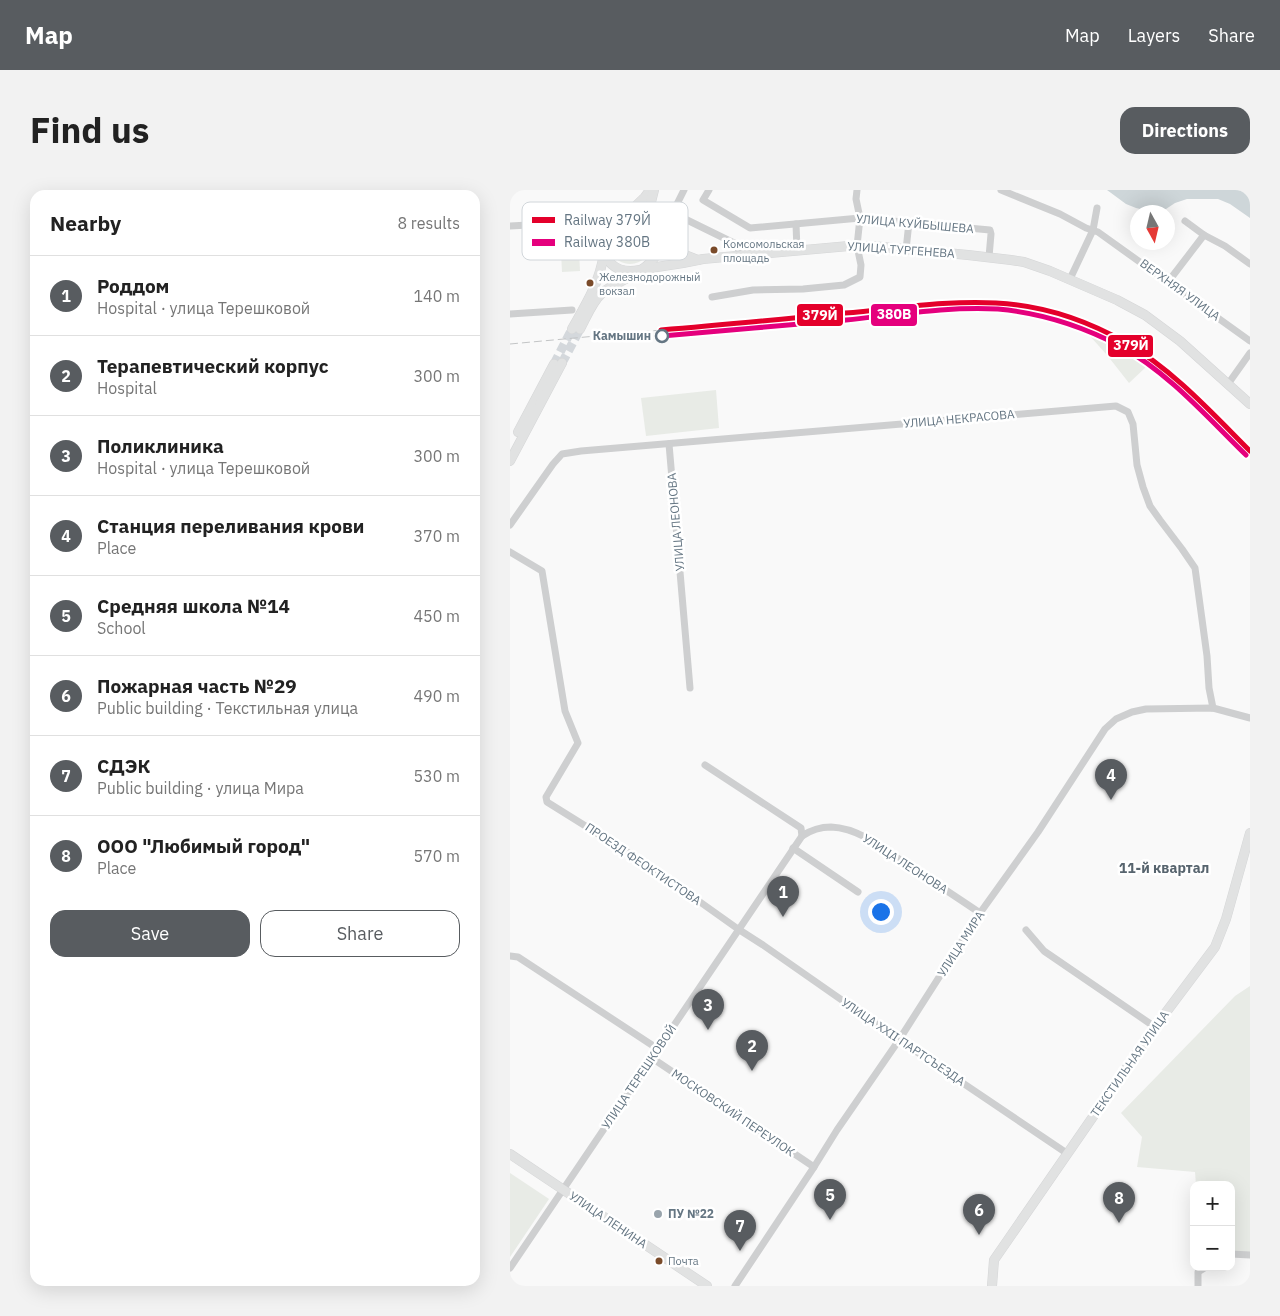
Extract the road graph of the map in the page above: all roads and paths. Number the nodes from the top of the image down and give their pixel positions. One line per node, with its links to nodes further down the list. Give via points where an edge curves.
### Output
1 (652, 190): 6 (main road)
2 (684, 190): 7 (street)
3 (708, 190): 13 (street, УЛИЦА КУЙБЫШЕВА, via 703,200 750,228)
4 (856, 190): 9 (street)
5 (1001, 190): 14 (street, ВЕРХНЯЯ УЛИЦА)
6 (640, 202)
7 (678, 202)
8 (1097, 208): 14 (street)
9 (860, 218): 12 (street, УЛИЦА КУЙБЫШЕВА); 13 (street, УЛИЦА КУЙБЫШЕВА); 16 (street)
10 (688, 220): 19 (street, via 736,244)
11 (1185, 221): 15 (street)
12 (909, 222): 18 (street); 21 (street, УЛИЦА КУЙБЫШЕВА, via 990,230)
13 (796, 224): 17 (street)
14 (1093, 230): 28 (street); 29 (street, ВЕРХНЯЯ УЛИЦА)
15 (1204, 235): 26 (street); 29 (street)
16 (858, 246): 17 (main road, УЛИЦА ТУРГЕНЕВА); 18 (main road, УЛИЦА ТУРГЕНЕВА); 30 (street, via 860,277 844,285 753,290)
17 (797, 250): 19 (main road, УЛИЦА ТУРГЕНЕВА)
18 (906, 250): 21 (main road, УЛИЦА ТУРГЕНЕВА)
19 (741, 255): 25 (main road, УЛИЦА ТУРГЕНЕВА)
20 (688, 257): 25 (main road)
21 (989, 257): 28 (main road, УЛИЦА ТУРГЕНЕВА, via 1024,262)
22 (603, 260): 27 (main road, via 598,280 576,329 609,288)
23 (609, 260): 27 (main road, via 617,268)
24 (652, 260): 27 (main road)
25 (699, 260): 27 (main road, УЛИЦА ТУРГЕНЕВА)
26 (1250, 264)
27 (642, 270)
28 (1070, 279): 35 (main road, УЛИЦА ТУРГЕНЕВА, via 1145,315)
29 (1168, 282): 33 (street, ВЕРХНЯЯ УЛИЦА)
30 (712, 297)
31 (572, 310): 32 (street)
32 (510, 314)
33 (1250, 340)
34 (1250, 353): 35 (street)
35 (1228, 384): 36 (main road, УЛИЦА ТУРГЕНЕВА)
36 (1250, 404)
37 (669, 444): 40 (street, УЛИЦА НЕКРАСОВА, via 562,454); 42 (street, УЛИЦА ЛЕОНОВА); 43 (street, УЛИЦА НЕКРАСОВА, via 1116,406 1128,412 1133,424 1137,465 1150,506 1195,568)
38 (510, 449): 39 (main road, via 558,363)
39 (510, 461)
40 (510, 525)
41 (510, 552): 51 (street, ПРОЕЗД ФЕОКТИСТОВА, via 542,571 564,711 578,743 546,802 648,865)
42 (690, 688)
43 (1213, 708): 44 (street, УЛИЦА МИРА); 50 (street, УЛИЦА МИРА, via 1146,709 1116,719 1105,729)
44 (1250, 718)
45 (705, 765): 47 (street, via 801,828)
46 (1250, 833): 54 (main road, ТЕКСТИЛЬНАЯ УЛИЦА, via 1215,947)
47 (802, 836): 48 (street, УЛИЦА ТЕРЕШКОВОЙ); 50 (street, УЛИЦА ЛЕОНОВА, via 826,827 856,833)
48 (793, 848): 49 (street); 51 (street, УЛИЦА ТЕРЕШКОВОЙ)
49 (858, 892)
50 (980, 913): 55 (street, УЛИЦА МИРА)
51 (738, 929): 55 (street, УЛИЦА XXII ПАРТСЪЕЗДА); 56 (street, УЛИЦА ТЕРЕШКОВОЙ)
52 (1026, 930): 54 (street, via 1044,950)
53 (510, 956): 56 (street, via 518,957)
54 (1155, 1027): 59 (main road, ТЕКСТИЛЬНАЯ УЛИЦА)
55 (899, 1040): 59 (street, УЛИЦА XXII ПАРТСЪЕЗДА); 60 (street, УЛИЦА МИРА)
56 (658, 1049): 57 (street, УЛИЦА ТЕРЕШКОВОЙ)
57 (652, 1058): 60 (street, МОСКОВСКИЙ ПЕРЕУЛОК); 61 (street, УЛИЦА ТЕРЕШКОВОЙ)
58 (510, 1154): 61 (main road, УЛИЦА ЛЕНИНА)
59 (1068, 1154): 68 (main road, ТЕКСТИЛЬНАЯ УЛИЦА, via 994,1260)
60 (814, 1167): 67 (street, УЛИЦА МИРА)
61 (562, 1190): 64 (street, УЛИЦА ТЕРЕШКОВОЙ); 66 (main road, УЛИЦА ЛЕНИНА)
62 (1235, 1254): 63 (street)
63 (1250, 1256)
64 (510, 1268)
65 (1200, 1271): 69 (street)
66 (707, 1286)
67 (735, 1286)
68 (992, 1286)
69 (1198, 1286)

